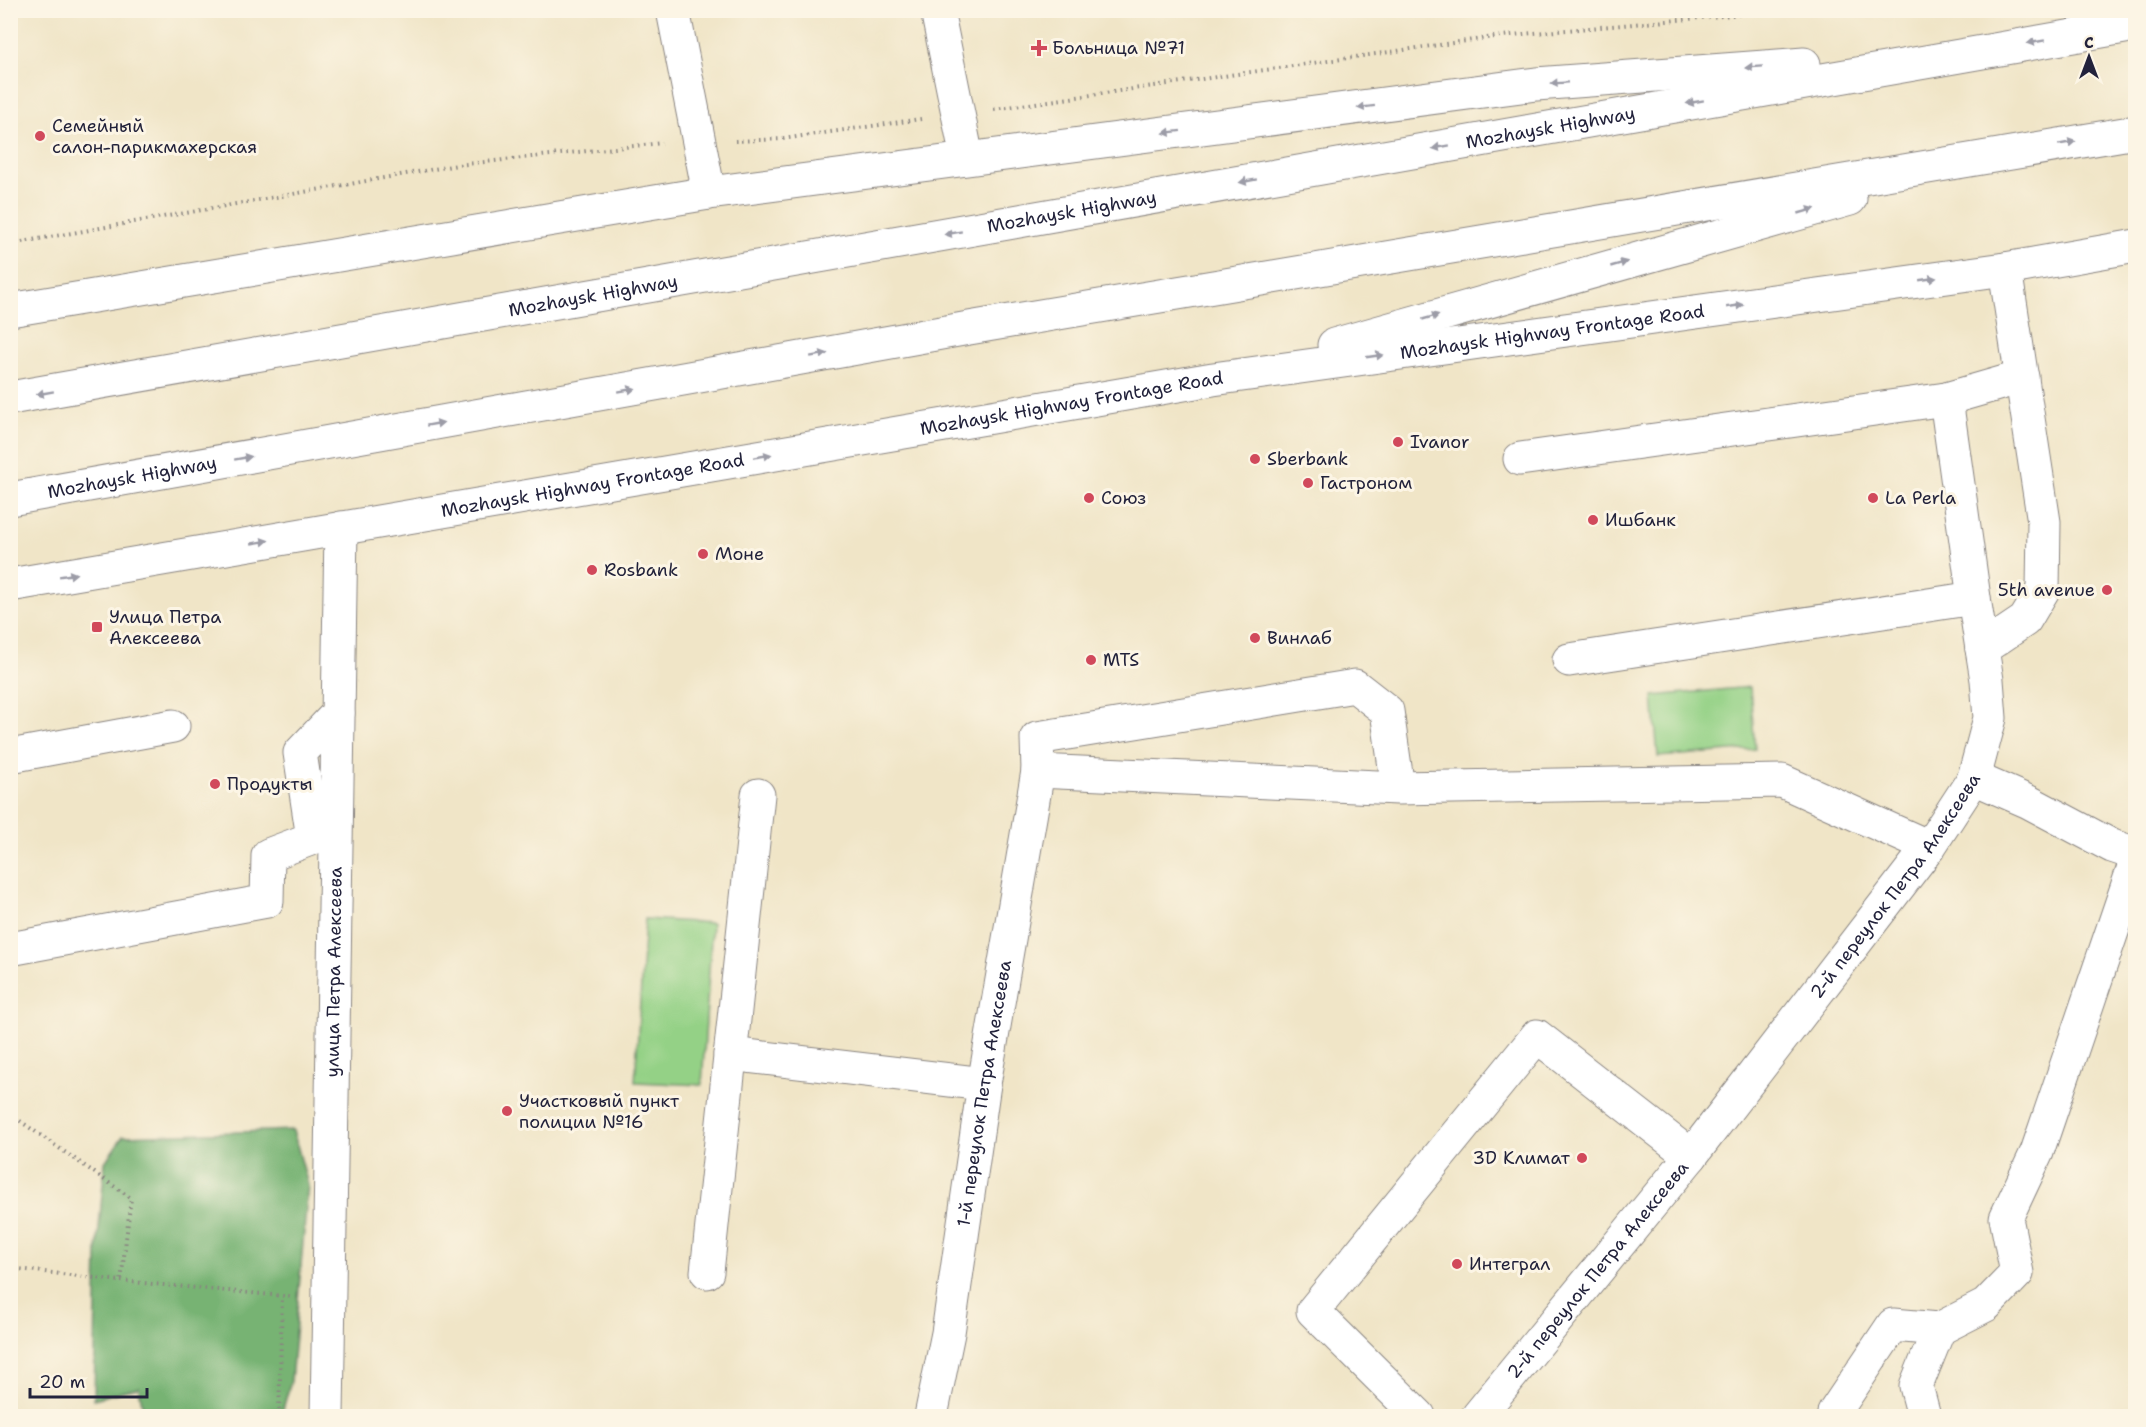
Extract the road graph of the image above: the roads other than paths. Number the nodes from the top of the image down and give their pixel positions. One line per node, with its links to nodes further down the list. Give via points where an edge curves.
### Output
1 (673, 10): 8 (main road)
2 (937, 10): 7 (main road)
3 (2136, 25): 4 (main road, Mozhaysk Highway, one-way to 4)
4 (2000, 48): 7 (main road, one-way to 7, via 1536,84); 14 (main road, Mozhaysk Highway, one-way to 14)
5 (2136, 132): 6 (main road, Mozhaysk Highway, one-way to 5)
6 (2010, 153): 13 (main road, one-way to 6); 17 (main road, Mozhaysk Highway, one-way to 6, via 969,328)
7 (968, 158): 8 (main road)
8 (709, 194): 11 (main road)
9 (2136, 246): 10 (main road, Mozhaysk Highway Frontage Road)
10 (2005, 269): 12 (main road); 13 (main road, Mozhaysk Highway Frontage Road, one-way to 10)
11 (10, 310)
12 (2022, 377): 15 (main road); 21 (main road, via 2044,522 2043,591 2025,620)
13 (1214, 379): 18 (main road, Mozhaysk Highway Frontage Road, one-way to 13)
14 (10, 398)
15 (1946, 399): 16 (main road); 20 (main road, 2-й переулок Петра Алексеева)
16 (1520, 459)
17 (10, 499)
18 (341, 528): 19 (main road, Mozhaysk Highway Frontage Road, one-way to 18); 23 (main road, улица Петра Алексеева)
19 (10, 585)
20 (1974, 598): 21 (main road, 2-й переулок Петра Алексеева); 22 (main road)
21 (1982, 649): 27 (main road, 2-й переулок Петра Алексеева, via 1990,718)
22 (1569, 660)
23 (338, 713): 33 (main road, via 300,753 313,838 268,855 267,901); 40 (main road, улица Петра Алексеева)
24 (173, 726): 25 (main road)
25 (10, 756)
26 (1038, 771): 28 (main road); 28 (main road, 1-й переулок Петра Алексеева, via 1037,738 1355,687 1387,711); 35 (main road, 1-й переулок Петра Алексеева)
27 (1974, 778): 30 (main road, 2-й переулок Петра Алексеева); 31 (main road)
28 (1398, 788): 30 (main road, via 1782,781)
29 (758, 795): 34 (main road)
30 (1929, 847): 36 (main road, 2-й переулок Петра Алексеева)
31 (2136, 854)
32 (2136, 861): 38 (main road, via 2037,1152 2006,1218 2017,1273 1986,1305)
33 (10, 949)
34 (730, 1054): 35 (main road); 37 (main road)
35 (984, 1084): 41 (main road, 1-й переулок Петра Алексеева, via 948,1333)
36 (1691, 1156): 42 (main road, via 1537,1036 1313,1311); 43 (main road, 2-й переулок Петра Алексеева)
37 (707, 1272)
38 (1938, 1329): 39 (main road, via 1893,1325); 44 (main road, via 1916,1386)
39 (1834, 1415)
40 (327, 1416)
41 (931, 1416)
42 (1419, 1416)
43 (1478, 1416)
44 (1924, 1416)

